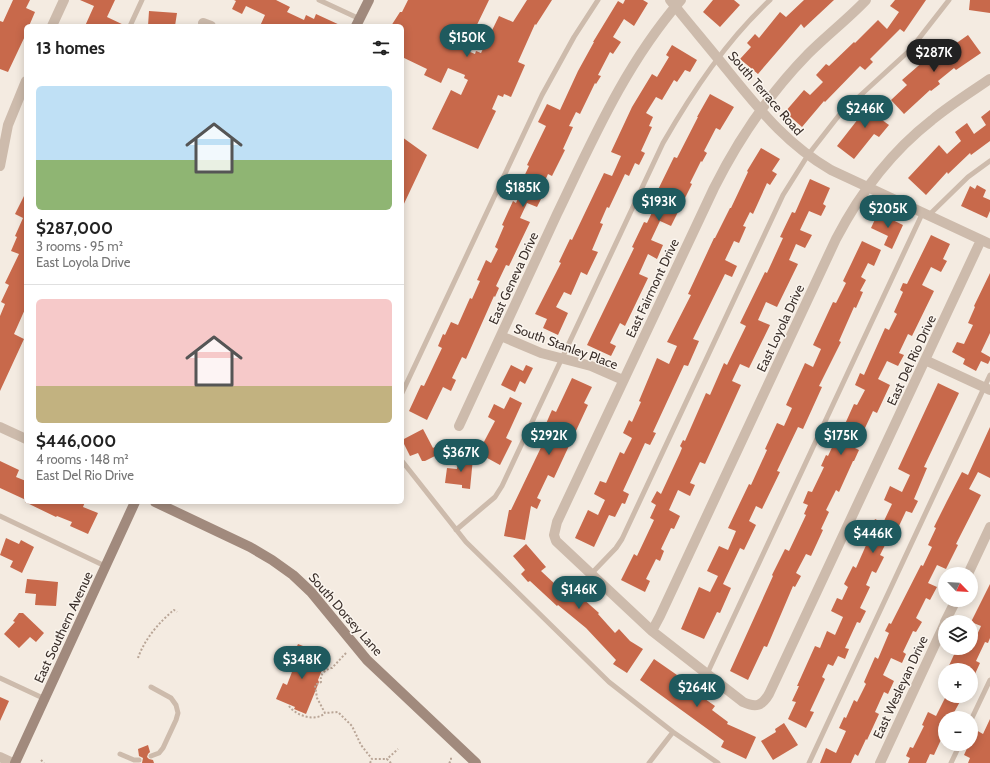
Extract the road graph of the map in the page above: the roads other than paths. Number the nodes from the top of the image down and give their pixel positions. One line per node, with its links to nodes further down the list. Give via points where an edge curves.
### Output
1 (64, 0): 11 (street)
2 (142, 0): 12 (lane)
3 (319, 0): 10 (lane)
4 (369, 0): 10 (street)
5 (598, 0): 28 (lane, via 574,37 536,107)
6 (770, 0): 13 (lane)
7 (866, 0): 16 (street, East Fairmont Drive, via 809,53)
8 (950, 0): 17 (lane, via 910,50 840,114)
9 (676, 2): 13 (street, South Terrace Road); 23 (street, East Geneva Drive, via 635,62 604,116)
10 (358, 22)
11 (53, 24)
12 (131, 24)
13 (718, 57): 16 (street, South Terrace Road); 24 (lane, via 663,143)
14 (990, 79): 20 (street, East Loyola Drive, via 941,112 920,130 888,162)
15 (24, 86): 19 (street, via 8,125)
16 (760, 110): 17 (street, South Terrace Road); 27 (street, East Fairmont Drive, via 724,167)
17 (808, 155): 20 (street, South Terrace Road, via 831,170); 41 (lane, via 783,195 622,539)
18 (989, 163): 21 (lane, via 968,177)
19 (0, 166)
20 (868, 187): 21 (street, South Terrace Road); 42 (street, East Loyola Drive, via 836,239)
21 (926, 214): 22 (street, South Terrace Road); 44 (lane)
22 (986, 242): 25 (street, East Del Rio Drive)
23 (501, 336): 24 (street, South Stanley Place, via 530,349); 30 (street, East Geneva Drive)
24 (562, 358): 27 (street, South Stanley Place, via 591,366); 38 (lane, via 499,492)
25 (925, 360): 29 (street); 44 (street, East Del Rio Drive, via 769,694 762,702 753,706 743,702)
26 (990, 375): 29 (lane)
27 (623, 380): 41 (street, East Fairmont Drive, via 557,522 554,535 556,541)
28 (404, 389)
29 (987, 389): 60 (lane)
30 (458, 426)
31 (0, 427): 32 (street)
32 (24, 438)
33 (404, 464): 38 (lane)
34 (134, 504): 39 (street, East Southern Avenue)
35 (158, 504): 57 (street, South Dorsey Lane, via 250,547 293,575 314,596 367,660)
36 (0, 516): 39 (lane)
37 (990, 527): 40 (street)
38 (456, 530): 50 (lane, via 609,682)
39 (106, 566): 48 (street, East Southern Avenue)
40 (971, 567)
41 (591, 574): 42 (street)
42 (652, 630): 44 (street)
43 (938, 637): 61 (street, East Wesleyan Drive)
44 (708, 674)
45 (0, 678): 48 (lane)
46 (990, 680): 49 (lane)
47 (151, 687): 53 (lane, via 171,698 178,713 163,748)
48 (44, 699): 56 (street, East Southern Avenue)
49 (975, 711)
50 (673, 732): 58 (lane); 59 (lane)
51 (957, 751): 62 (lane)
52 (120, 754): 55 (lane)
53 (151, 756)
54 (0, 757): 56 (street)
55 (140, 760)
56 (14, 763)
57 (476, 763)
58 (649, 763)
59 (718, 763)
60 (809, 763)
61 (880, 763)
62 (951, 763)

